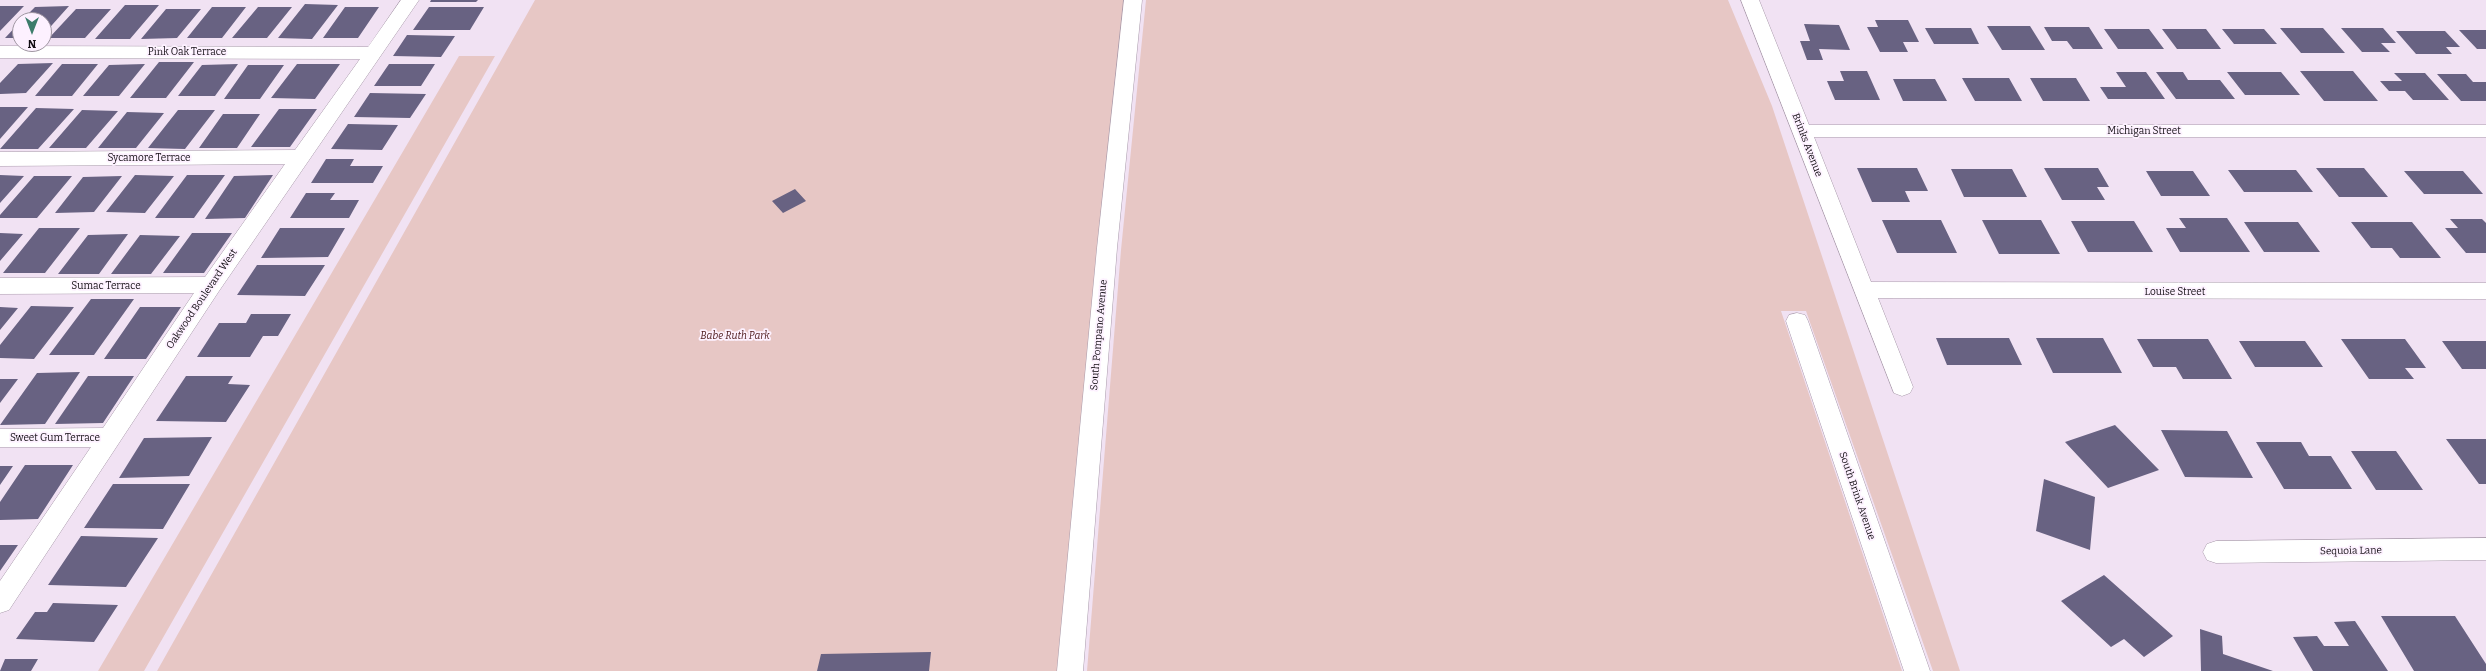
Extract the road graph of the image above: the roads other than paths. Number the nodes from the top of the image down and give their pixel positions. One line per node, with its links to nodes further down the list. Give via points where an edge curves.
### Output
1 (410, 0): 5 (street, Oakwood Boulevard West)
2 (1133, 0): 21 (street, South Pompano Avenue, via 1107,248)
3 (1750, 0): 6 (street, Brinks Avenue)
4 (0, 52): 5 (street, Pink Oak Terrace)
5 (374, 53): 8 (street, Oakwood Boulevard West)
6 (1802, 131): 7 (street, Michigan Street); 12 (street, Brinks Avenue)
7 (2486, 131)
8 (299, 158): 9 (street, Sycamore Terrace); 10 (street, Oakwood Boulevard West)
9 (0, 159)
10 (211, 285): 11 (street, Sumac Terrace); 16 (street, Oakwood Boulevard West)
11 (0, 286)
12 (1864, 290): 13 (street, Louise Street); 15 (street)
13 (2486, 291)
14 (1797, 321): 22 (street, South Brink Avenue)
15 (1902, 388)
16 (110, 437): 17 (street, Sweet Gum Terrace); 20 (street, Oakwood Boulevard West)
17 (0, 438)
18 (2486, 549): 19 (street, Sequoia Lane)
19 (2216, 552)
20 (0, 602)
21 (1070, 671)
22 (1917, 671)

